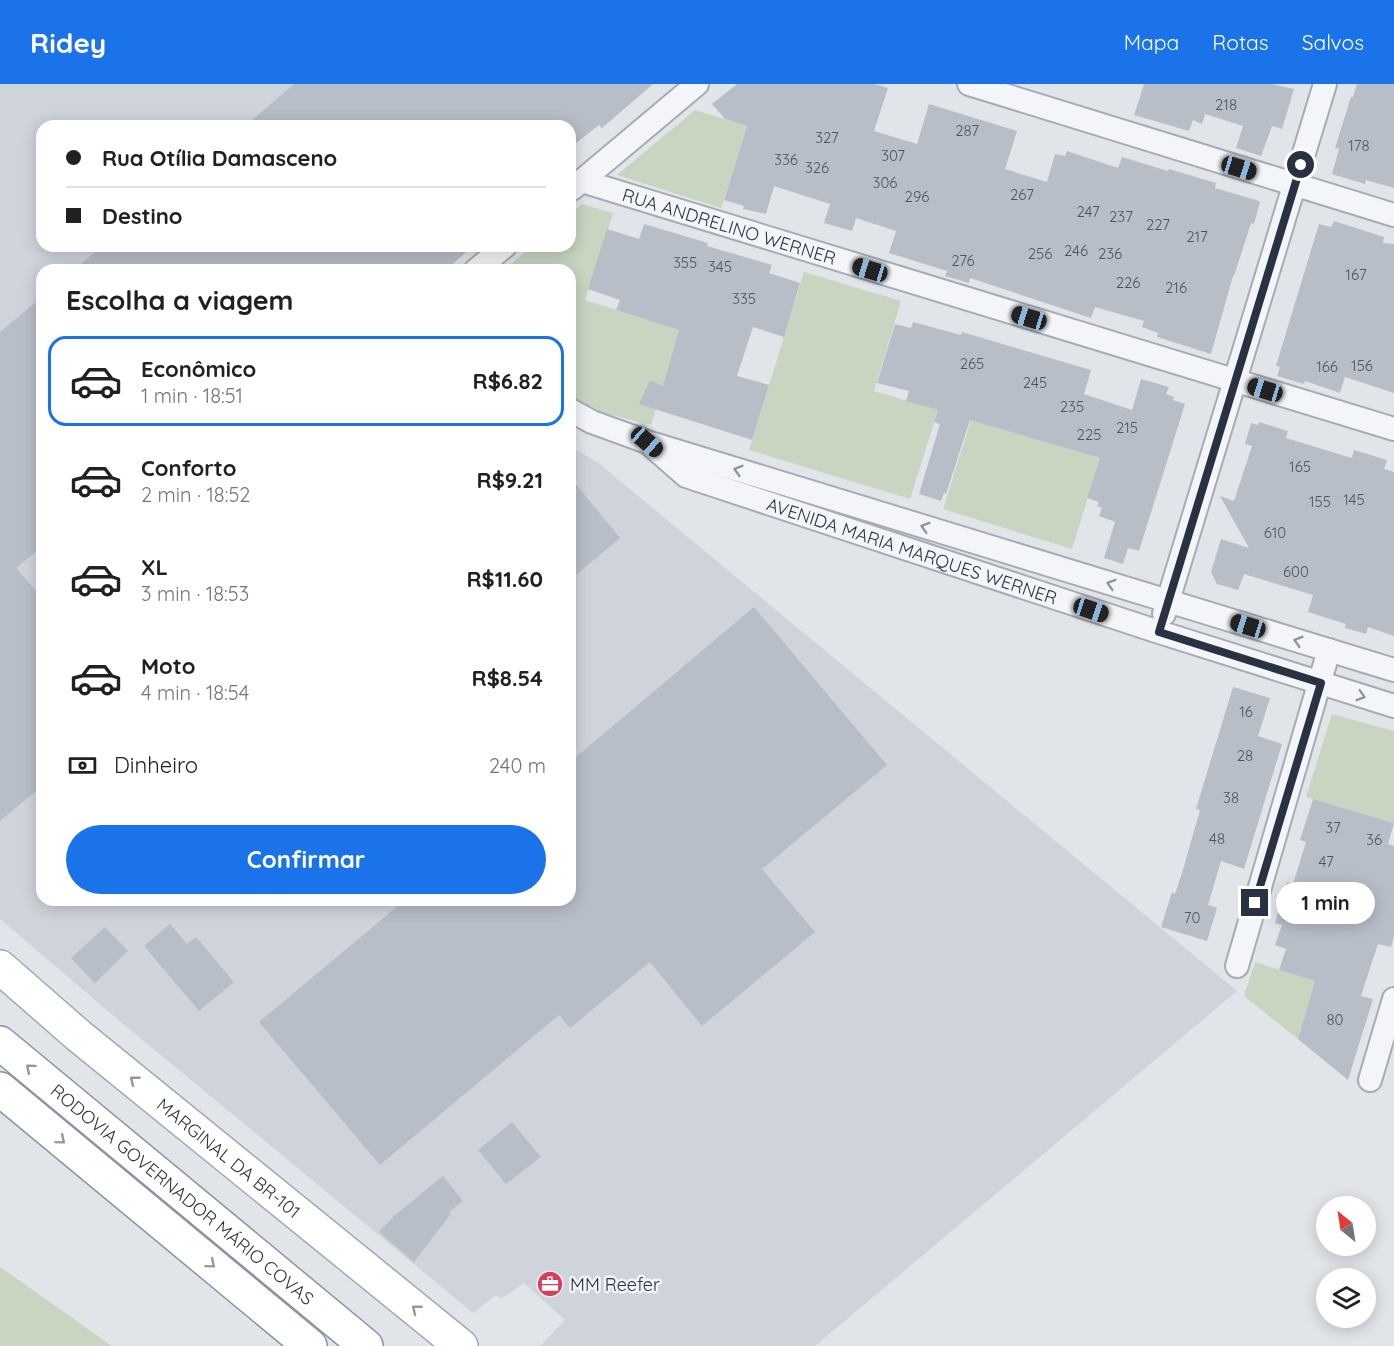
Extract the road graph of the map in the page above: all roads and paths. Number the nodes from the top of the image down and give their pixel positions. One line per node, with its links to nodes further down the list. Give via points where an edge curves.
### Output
1 (697, 84): 5 (street)
2 (969, 84): 4 (street)
3 (1325, 84): 4 (street)
4 (1295, 185): 6 (street); 9 (street)
5 (576, 186): 9 (street, RUA ANDRELINO WERNER)
6 (1394, 215)
7 (498, 252): 8 (street)
8 (483, 264)
9 (1235, 381): 11 (street, RUA ANDRELINO WERNER); 13 (street)
10 (576, 413): 12 (street, AVENIDA MARIA MARQUES WERNER)
11 (1394, 429)
12 (647, 442): 13 (street, AVENIDA MARIA MARQUES WERNER, one-way to 12); 14 (street, AVENIDA MARIA MARQUES WERNER, via 686,476)
13 (1167, 601): 14 (street); 15 (street, AVENIDA MARIA MARQUES WERNER, one-way to 13)
14 (1159, 632): 17 (street, AVENIDA MARIA MARQUES WERNER)
15 (1329, 650): 16 (street, AVENIDA MARIA MARQUES WERNER); 17 (street)
16 (1394, 670)
17 (1321, 683): 18 (street, AVENIDA MARIA MARQUES WERNER, one-way to 18); 19 (street)
18 (1394, 706)
19 (1237, 966)
20 (0, 967): 27 (main road, MARGINAL DA BR-101, one-way to 20, via 79,1036)
21 (1394, 999): 23 (street)
22 (0, 1043): 26 (main road, RODOVIA GOVERNADOR MÁRIO COVAS, one-way to 22)
23 (1370, 1080)
24 (0, 1089): 25 (main road, RODOVIA GOVERNADOR MÁRIO COVAS, one-way to 25)
25 (310, 1346)
26 (366, 1346)
27 (461, 1346)

